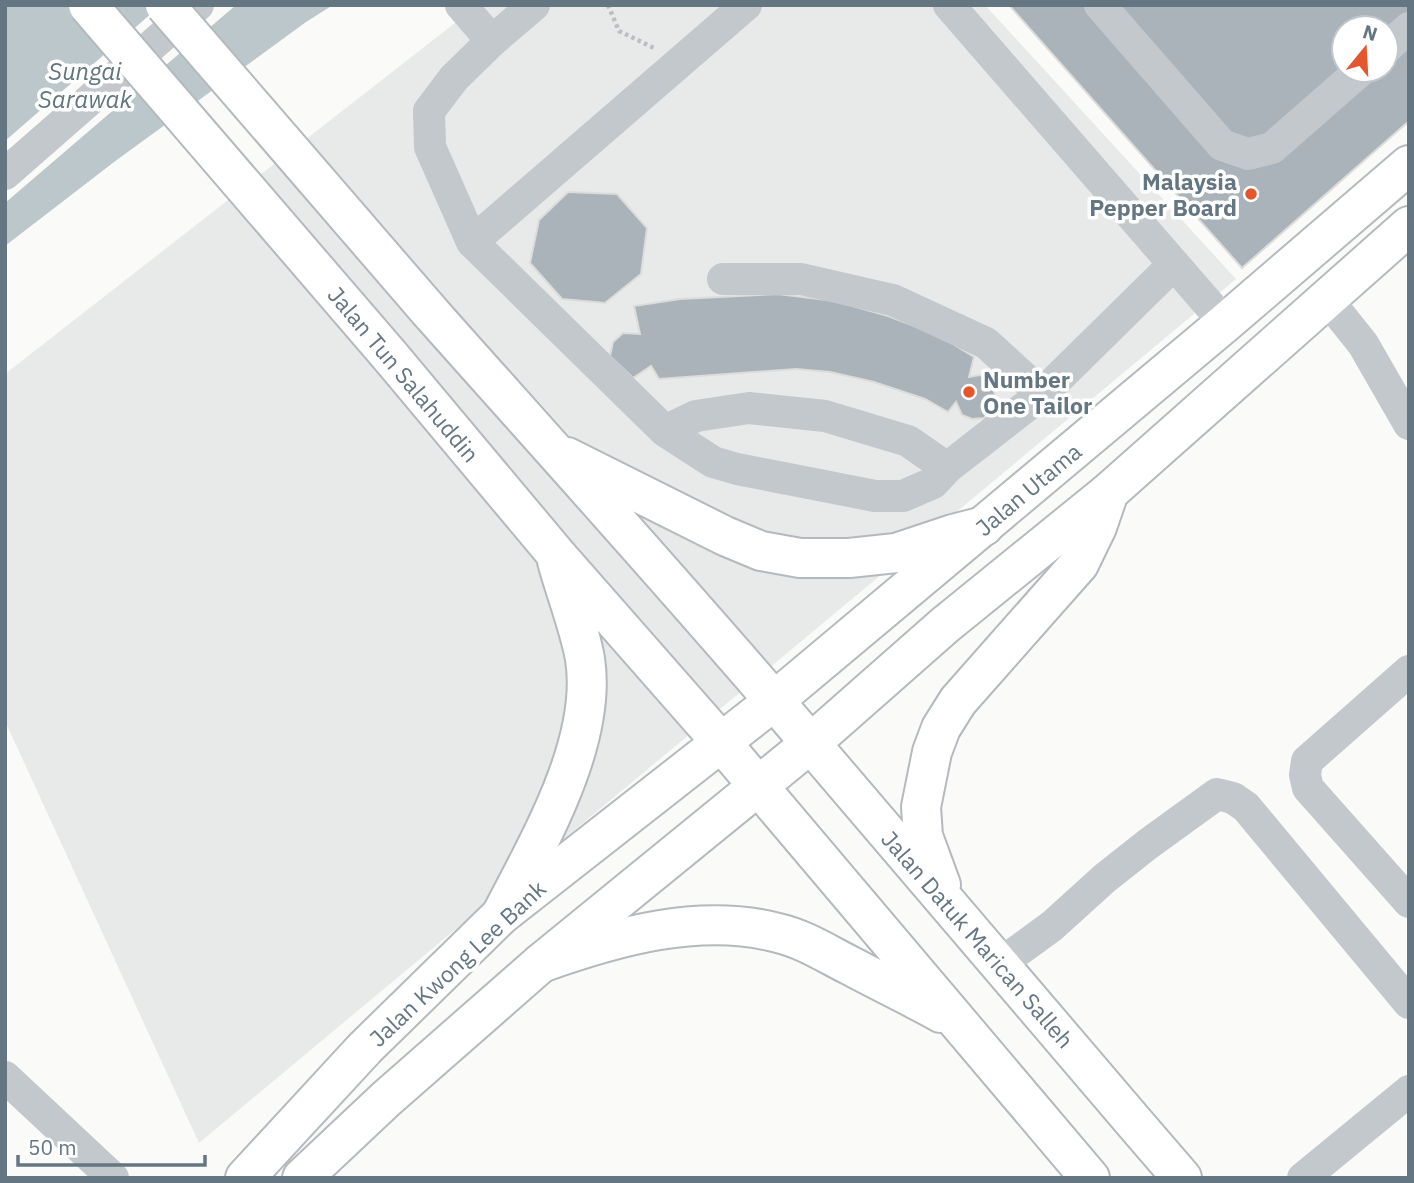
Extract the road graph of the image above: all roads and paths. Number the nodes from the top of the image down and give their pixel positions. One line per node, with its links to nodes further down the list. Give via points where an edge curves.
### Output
1 (88, 5): 29 (main road, Jalan Tun Salahuddin, bridge)
2 (164, 5): 25 (main road, bridge)
3 (198, 5): 14 (street)
4 (461, 5): 10 (street)
5 (534, 5): 10 (street)
6 (608, 5): 11 (path, via 619,31)
7 (746, 5): 11 (street)
8 (949, 5): 17 (street)
9 (1100, 5): 12 (street, via 1222,145 1248,154 1272,148)
10 (492, 41): 16 (street, via 429,111 430,147)
11 (681, 62): 16 (street)
12 (1345, 84)
13 (1409, 165): 20 (main road, Jalan Utama)
14 (5, 174)
15 (1409, 226): 19 (main road)
16 (472, 242): 24 (street)
17 (1174, 264): 20 (street); 22 (street)
18 (723, 279): 22 (street, via 800,279 893,300 986,343)
19 (1327, 299): 21 (street, via 1363,344); 27 (main road)
20 (1225, 323): 28 (main road, Jalan Utama)
21 (1399, 378): 23 (street)
22 (1042, 394): 26 (street)
23 (1409, 424)
24 (665, 431): 26 (street, via 696,416 748,408 825,416 908,441); 26 (street, via 713,462 875,496 903,496 933,483)
25 (553, 450): 28 (main road, via 725,536 761,551 800,558 896,553); 31 (main road)
26 (947, 468)
27 (1109, 492): 33 (main road, via 945,625); 37 (main road, via 1079,564 958,701 932,752 921,807 923,836)
28 (984, 526): 31 (main road, Jalan Utama)
29 (555, 552): 32 (main road, Jalan Tun Salahuddin); 36 (main road, via 585,660 585,715 569,774)
30 (1409, 671): 35 (street, via 1307,761 1305,775 1308,788)
31 (774, 701): 32 (main road, Jalan Utama); 33 (main road, Jalan Datuk Marican Salleh)
32 (721, 742): 34 (main road); 36 (main road, Jalan Kwong Lee Bank)
33 (811, 743): 34 (main road); 37 (main road, Jalan Datuk Marican Salleh)
34 (757, 785): 38 (main road); 41 (main road)
35 (1409, 902)
36 (501, 915): 45 (main road, Jalan Kwong Lee Bank, via 365,1048)
37 (957, 917): 39 (main road, Jalan Datuk Marican Salleh)
38 (541, 963): 41 (main road, via 628,937 699,926 738,927 778,933 816,947); 46 (main road)
39 (1000, 964): 40 (street, via 1217,794 1246,807); 48 (main road, Jalan Datuk Marican Salleh)
40 (1409, 1003)
41 (962, 1024): 47 (main road)
42 (5, 1077): 44 (street)
43 (1409, 1091): 49 (street)
44 (113, 1178)
45 (245, 1178)
46 (302, 1178)
47 (1090, 1178)
48 (1182, 1178)
49 (1303, 1178)

